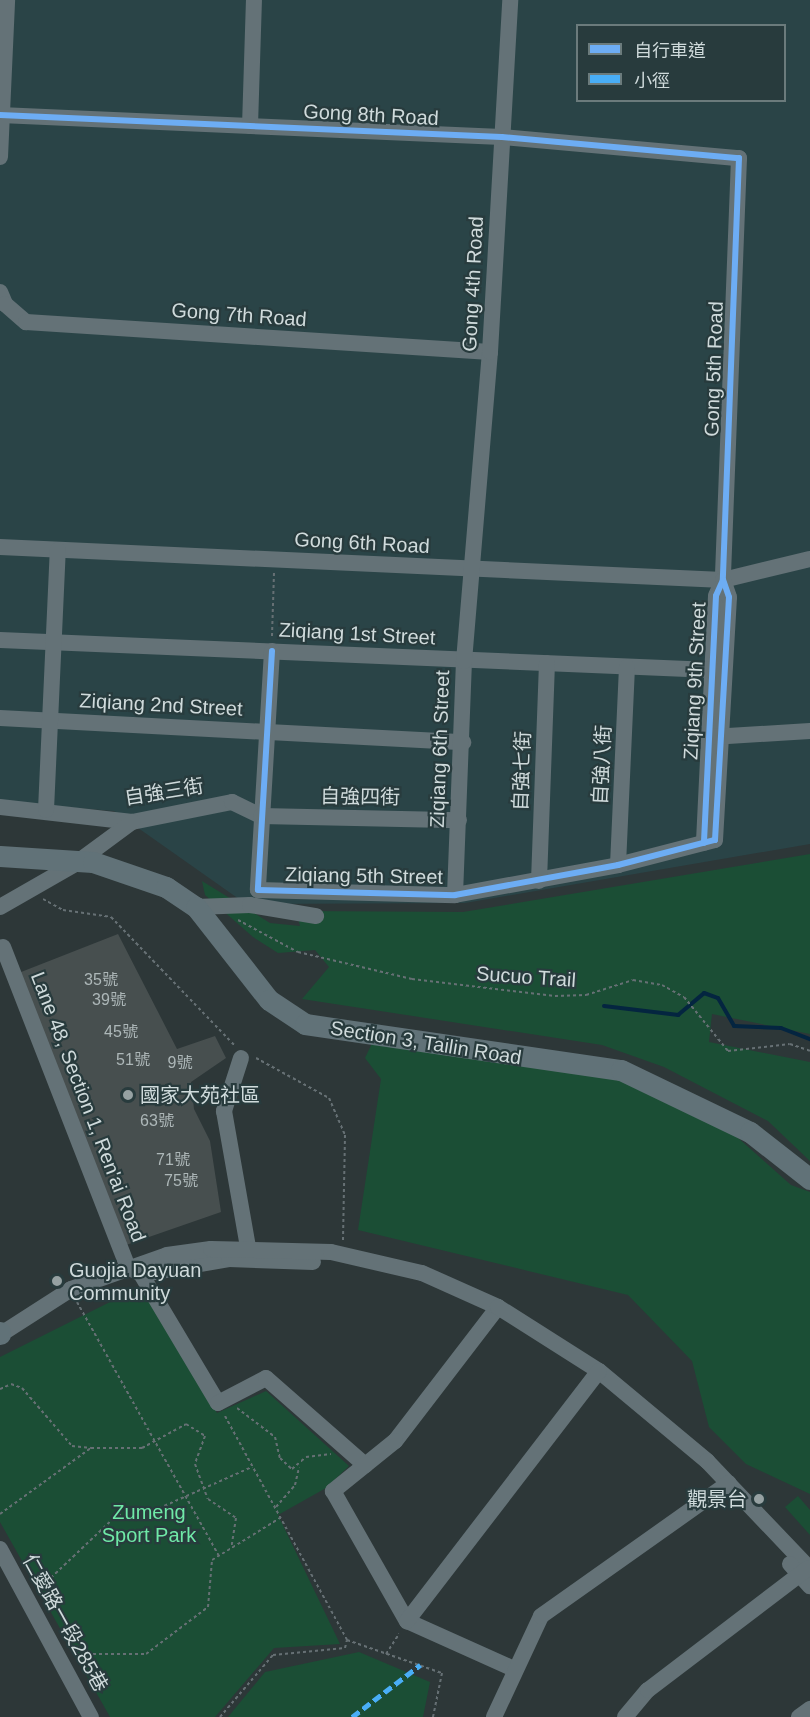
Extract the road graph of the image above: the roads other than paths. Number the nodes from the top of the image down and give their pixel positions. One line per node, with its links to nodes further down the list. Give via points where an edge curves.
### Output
1 (7, 0): 4 (street)
2 (254, 0): 5 (street)
3 (510, 0): 6 (street, Gong 4th Road)
4 (1, 115): 5 (street, Gong 8th Road); 7 (street)
5 (250, 126): 6 (street, Gong 8th Road)
6 (502, 137): 8 (street, Gong 8th Road); 10 (street, Gong 4th Road)
7 (0, 157)
8 (739, 159): 15 (street, Gong 5th Road)
9 (0, 292): 10 (street, Gong 7th Road, via 5,304 26,322)
10 (490, 351): 14 (street, Gong 4th Road)
11 (0, 547): 12 (street, Gong 6th Road)
12 (58, 550): 14 (street, Gong 6th Road); 17 (street)
13 (810, 559): 15 (street, Gong 6th Road)
14 (473, 569): 15 (street, Gong 6th Road); 19 (street, Ziqiang 6th Street)
15 (723, 580): 22 (street, Ziqiang 9th Street, via 716,596); 27 (street, Ziqiang 9th Street, via 729,597)
16 (0, 640): 17 (street, Ziqiang 1st Street)
17 (54, 642): 18 (street, Ziqiang 1st Street); 24 (street)
18 (272, 651): 19 (street, Ziqiang 1st Street); 25 (street, Ziqiang 5th Street)
19 (464, 661): 20 (street, Ziqiang 1st Street); 28 (street, Ziqiang 6th Street)
20 (547, 663): 21 (street, Ziqiang 1st Street); 38 (street, 自強七街)
21 (627, 667): 22 (street, Ziqiang 1st Street); 37 (street, 自強八街)
22 (711, 670): 27 (street, Ziqiang 9th Street)
23 (0, 718): 24 (street, Ziqiang 2nd Street)
24 (50, 720): 25 (street, Ziqiang 2nd Street); 30 (street)
25 (266, 731): 28 (street, Ziqiang 2nd Street); 31 (street, Ziqiang 5th Street)
26 (810, 731): 27 (street)
27 (715, 736): 34 (street, Ziqiang 9th Street)
28 (464, 742): 32 (street, Ziqiang 6th Street)
29 (0, 807): 30 (street, 自強三街)
30 (46, 810): 33 (street, 自強三街)
31 (261, 816): 32 (street, 自強四街); 33 (street, 自強三街, via 232,802); 39 (street, Ziqiang 5th Street, via 258,890)
32 (459, 820): 39 (street, Ziqiang 6th Street)
33 (132, 822): 36 (street)
34 (704, 843): 37 (street, Ziqiang 5th Street)
35 (0, 856): 36 (main road, Section 3, Tailin Road)
36 (75, 864): 40 (street); 41 (main road, Section 3, Tailin Road, via 113,865 166,887)
37 (618, 865): 38 (street, Ziqiang 5th Street)
38 (539, 881): 39 (street, Ziqiang 5th Street)
39 (455, 895)
40 (0, 907)
41 (196, 907): 42 (street, via 220,910 250,905); 45 (main road, Section 3, Tailin Road, via 286,1016 305,1024 621,1070 750,1131)
42 (316, 916)
43 (3, 947): 47 (street, Lane 48, Section 1, Ren'ai Road)
44 (239, 1052): 46 (street, via 224,1112)
45 (810, 1179)
46 (248, 1247): 47 (street, via 167,1256); 48 (street, via 342,1254 422,1273)
47 (134, 1271): 48 (street, via 229,1259 323,1263 404,1279); 49 (street); 49 (street, via 71,1289); 51 (street, Lane 48, Section 1, Ren'ai Road, via 222,1401 266,1378)
48 (495, 1311): 50 (street); 51 (street, via 422,1410)
49 (0, 1333)
50 (596, 1376): 52 (street); 55 (street)
51 (364, 1465): 55 (street, via 333,1491)
52 (725, 1486): 54 (street); 56 (street, via 541,1616)
53 (0, 1549): 58 (street, 仁愛路一段285巷)
54 (807, 1574): 60 (street, via 648,1690)
55 (407, 1621): 56 (street)
56 (514, 1669): 59 (street)
57 (810, 1709): 61 (street)
58 (91, 1717)
59 (494, 1717)
60 (625, 1717)
61 (799, 1717)

